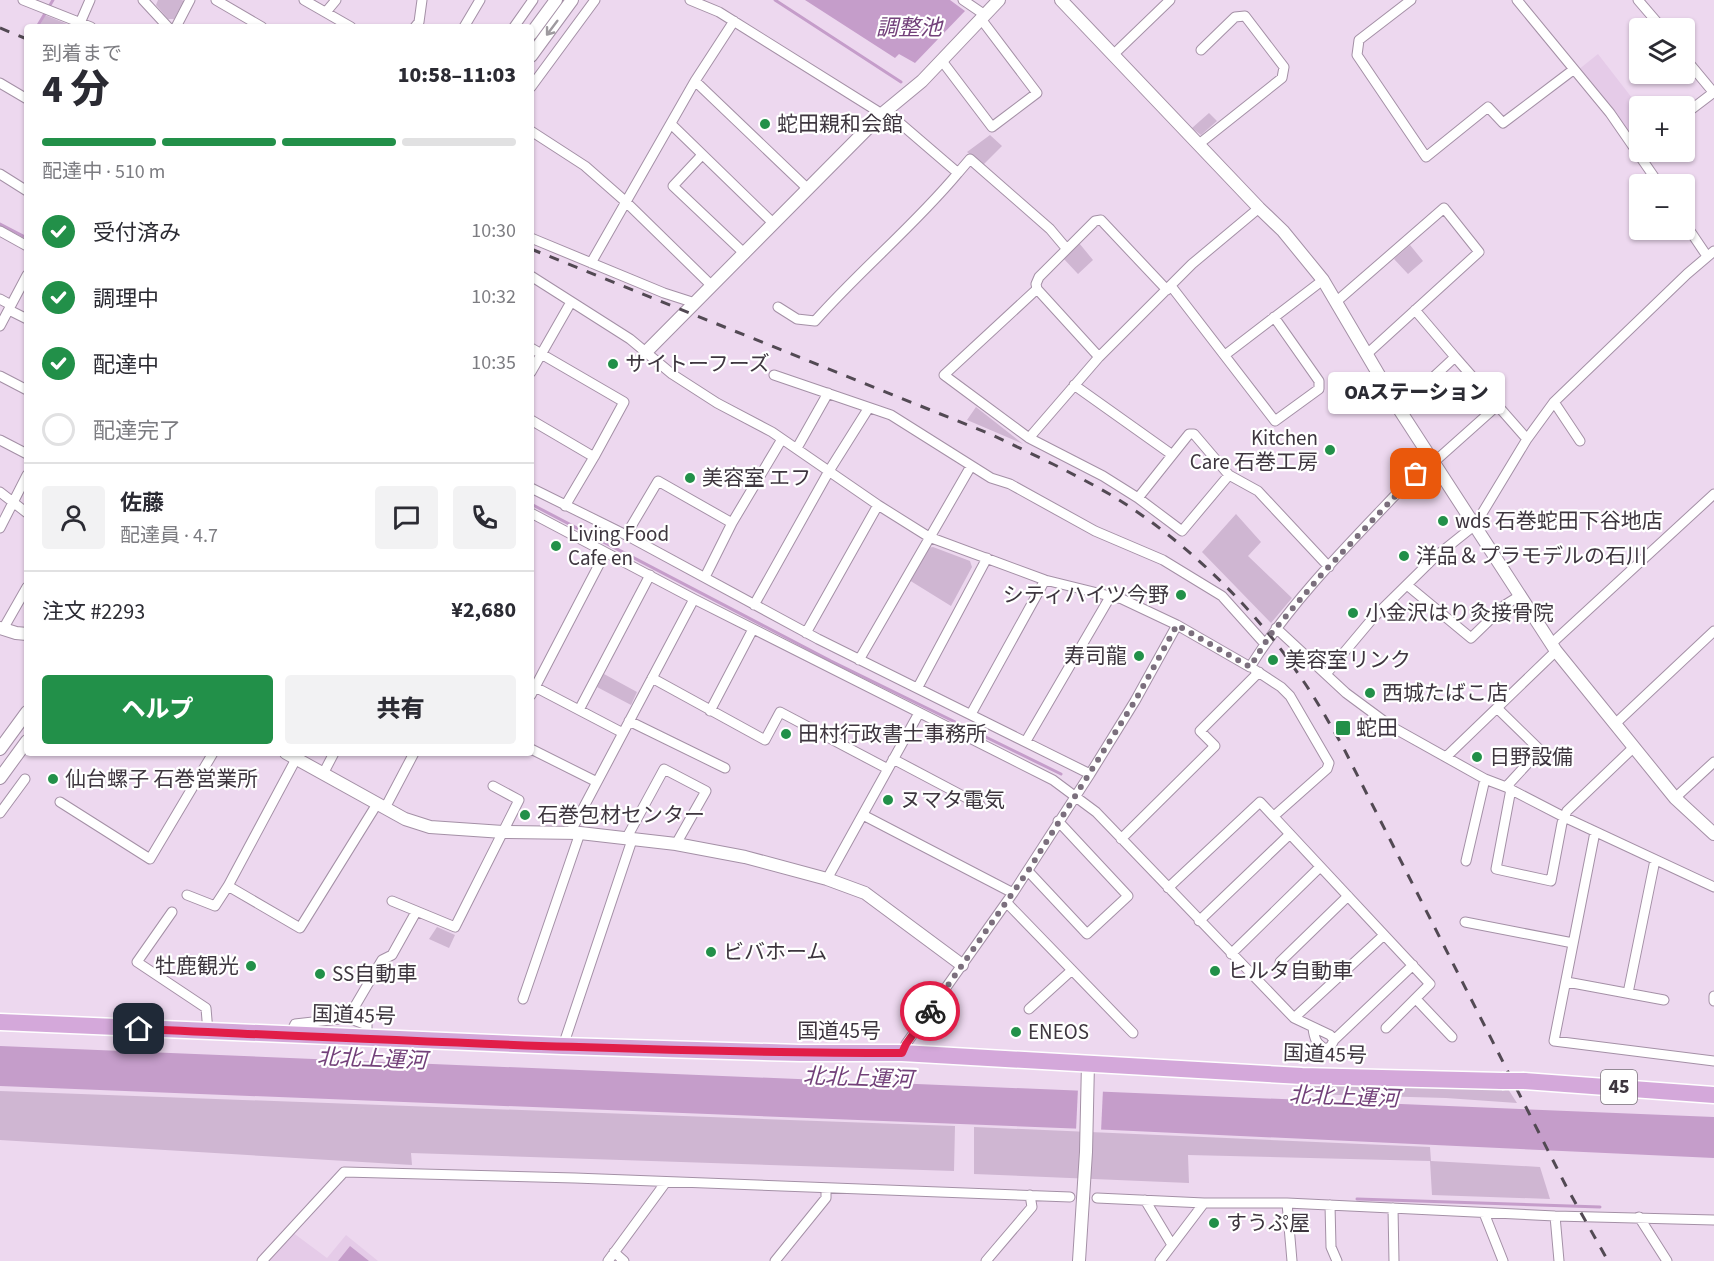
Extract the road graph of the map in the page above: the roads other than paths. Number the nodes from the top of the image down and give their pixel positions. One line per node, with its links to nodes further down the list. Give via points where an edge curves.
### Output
1 (23, 0): 26 (street)
2 (90, 0): 26 (street)
3 (143, 0): 28 (street)
4 (190, 0): 29 (street)
5 (216, 0): 30 (street)
6 (304, 0): 22 (street)
7 (336, 0): 22 (street)
8 (422, 0): 32 (street)
9 (480, 0): 33 (street)
10 (533, 0): 34 (street)
11 (556, 0): 35 (street)
12 (573, 0): 37 (street, one-way to 37)
13 (595, 0): 44 (street)
14 (690, 0): 25 (street)
15 (963, 0): 23 (street)
16 (999, 0): 23 (street)
17 (1060, 0): 38 (street)
18 (1170, 0): 38 (street)
19 (1411, 0): 40 (street, via 1359,40 1357,55 1426,157 1488,107 1503,123)
20 (1516, 0): 40 (street)
21 (1638, 0): 24 (street)
22 (326, 12): 31 (street)
23 (983, 17): 39 (street); 39 (street, via 1037,93 992,127)
24 (1653, 18)
25 (734, 21): 42 (street); 48 (street)
26 (80, 22): 27 (street)
27 (84, 24)
28 (165, 24)
29 (178, 24)
30 (257, 24)
31 (346, 24)
32 (417, 24)
33 (466, 24)
34 (516, 24)
35 (534, 30)
36 (1201, 50): 52 (street, via 1235,17 1245,16 1284,67 1282,78)
37 (534, 52)
38 (1114, 54): 52 (street)
39 (942, 60): 48 (street)
40 (1573, 70): 51 (street)
41 (1695, 70): 45 (street)
42 (695, 81): 49 (street); 57 (street)
43 (0, 83): 46 (street)
44 (534, 83)
45 (1714, 92): 47 (street)
46 (24, 97)
47 (1695, 107)
48 (884, 113): 54 (street); 57 (street)
49 (671, 124): 53 (street); 58 (street)
50 (534, 133): 58 (street, via 585,166)
51 (1629, 139)
52 (1199, 144): 59 (street)
53 (702, 155): 60 (street); 67 (street, via 673,186)
54 (958, 173): 65 (street, via 970,159 1050,229); 80 (street, via 815,321 797,319)
55 (0, 174): 56 (street)
56 (24, 188)
57 (808, 189): 60 (street)
58 (626, 202): 68 (street); 72 (street)
59 (1259, 208): 70 (street); 73 (street)
60 (774, 224): 67 (street)
61 (0, 231): 64 (street)
62 (1695, 235): 66 (street)
63 (534, 239): 68 (street)
64 (24, 244)
65 (1066, 248): 73 (street, via 1101,220); 74 (street, via 1039,277)
66 (1711, 253): 98 (street)
67 (745, 254): 72 (street)
68 (591, 263): 78 (street)
69 (534, 278): 77 (street)
70 (1323, 280): 76 (street); 83 (street)
71 (24, 281): 79 (street)
72 (712, 286): 78 (street)
73 (1169, 288): 89 (street); 90 (street)
74 (1037, 289): 90 (street); 103 (street, via 944,375)
75 (0, 299): 79 (street)
76 (1337, 301): 81 (street, via 1444,208 1479,252); 88 (street)
77 (571, 302): 86 (street); 87 (street)
78 (695, 303): 86 (street)
79 (10, 307): 82 (street); 84 (street)
80 (778, 307)
81 (1415, 310): 88 (street); 91 (street)
82 (24, 317)
83 (1274, 317): 89 (street); 89 (street, via 1319,381 1319,389 1275,421)
84 (0, 326)
85 (534, 350): 87 (street)
86 (646, 352): 104 (street, via 717,403)
87 (542, 354): 92 (street); 111 (street, via 624,402)
88 (1367, 354): 101 (street)
89 (1225, 355)
90 (1099, 357): 95 (street)
91 (1455, 357): 99 (street); 101 (street)
92 (534, 367)
93 (774, 375): 97 (street)
94 (0, 376): 96 (street)
95 (1074, 385): 103 (street); 110 (street)
96 (24, 388)
97 (828, 393): 100 (street); 108 (street)
98 (1554, 402): 105 (street); 107 (street)
99 (1498, 405): 105 (street); 112 (street)
100 (868, 409): 113 (street, via 891,416); 114 (street)
101 (1399, 409): 112 (street)
102 (534, 422): 111 (street)
103 (1029, 438): 120 (street)
104 (782, 439): 108 (street); 126 (street)
105 (1527, 439): 127 (street)
106 (0, 440): 109 (street)
107 (1580, 441)
108 (797, 448): 114 (street)
109 (24, 452)
110 (1171, 454): 115 (street, via 1189,434 1194,434); 120 (street)
111 (594, 457): 123 (street)
112 (1432, 461): 127 (street); 133 (street)
113 (971, 466): 130 (street); 150 (street, via 1095,531 1163,560 1222,596)
114 (829, 471): 122 (street); 142 (street)
115 (1229, 475): 120 (street, via 1182,531); 133 (street, via 1258,491)
116 (24, 481): 121 (street)
117 (534, 490): 123 (street)
118 (0, 492): 121 (street)
119 (1714, 494): 151 (street)
120 (1138, 498)
121 (13, 503): 124 (street); 128 (street)
122 (878, 505): 130 (street); 149 (street)
123 (565, 506): 129 (street)
124 (24, 511)
125 (534, 515): 131 (street)
126 (732, 523): 129 (street, via 658,481); 135 (street)
127 (1474, 525): 137 (street); 139 (street)
128 (0, 528)
129 (626, 535): 135 (street)
130 (929, 537): 132 (street); 152 (street)
131 (605, 553): 134 (street); 157 (street)
132 (987, 558): 136 (street); 156 (street)
133 (1329, 567): 145 (street)
134 (650, 575): 141 (street); 160 (street)
135 (705, 577): 142 (street)
136 (1046, 580): 140 (street); 163 (street)
137 (1407, 585): 139 (street, via 1472,638 1505,604); 154 (street)
138 (24, 592): 144 (street)
139 (1521, 596): 151 (street)
140 (1110, 597): 143 (street); 168 (street)
141 (694, 599): 146 (street); 155 (street)
142 (754, 605): 149 (street)
143 (1177, 625): 153 (street); 183 (street)
144 (2, 628): 148 (street)
145 (1276, 628): 150 (street); 154 (street)
146 (753, 629): 161 (street); 162 (street)
147 (1714, 631): 166 (street)
148 (24, 633)
149 (806, 633): 152 (street)
150 (1265, 644): 153 (street)
151 (1554, 648): 159 (street); 166 (street)
152 (859, 660): 156 (street)
153 (1255, 670): 197 (street, via 1290,696 1329,763); 206 (street, via 1200,731 1215,747)
154 (1326, 674): 177 (street, via 1373,714)
155 (652, 678): 161 (street); 165 (street)
156 (918, 687): 163 (street)
157 (534, 689)
158 (534, 691): 160 (street)
159 (1497, 708): 177 (street); 189 (street, via 1540,750)
160 (579, 710): 167 (street)
161 (710, 711): 181 (street, via 765,740 780,712)
162 (919, 713): 178 (street); 190 (street, via 1053,780)
163 (971, 714): 168 (street)
164 (24, 716): 171 (street)
165 (629, 721): 167 (street); 180 (street)
166 (1615, 724): 170 (street)
167 (622, 734): 187 (street)
168 (1026, 741): 183 (street)
169 (24, 745): 184 (street)
170 (1633, 748): 191 (street); 198 (street)
171 (0, 749)
172 (534, 750): 187 (street)
173 (211, 756): 192 (street, via 150,859)
174 (291, 756): 182 (street); 213 (street)
175 (332, 756): 182 (street)
176 (412, 756): 194 (street)
177 (1446, 757): 186 (street)
178 (893, 759): 181 (street); 193 (street)
179 (1714, 762): 191 (street)
180 (725, 768)
181 (888, 769): 196 (street)
182 (323, 774): 194 (street)
183 (1090, 774): 190 (street)
184 (0, 778)
185 (25, 779): 195 (street)
186 (1485, 779): 189 (street); 209 (street)
187 (597, 782): 202 (street)
188 (493, 786): 200 (street, via 519,800)
189 (1508, 788): 198 (street); 198 (street, via 1496,869 1551,880)
190 (1076, 796): 199 (street); 206 (street)
191 (1676, 798): 204 (street)
192 (60, 802)
193 (980, 805)
194 (381, 806): 200 (street, via 430,827); 213 (street, via 300,928)
195 (0, 813)
196 (863, 815): 212 (street); 216 (street)
197 (1274, 816): 203 (street); 215 (street, via 1260,802)
198 (1564, 817): 201 (street)
199 (1058, 821): 211 (street); 211 (street, via 1128,896 1087,934)
200 (503, 832): 202 (street); 222 (street, via 455,927)
201 (1594, 832): 208 (street); 226 (street)
202 (575, 833): 205 (street); 235 (street)
203 (1290, 834): 210 (street); 223 (street)
204 (1714, 834)
205 (629, 839): 207 (street); 207 (street, via 664,769 706,791); 251 (street)
206 (1121, 839): 215 (street)
207 (676, 844): 212 (street)
208 (1655, 860): 214 (street); 233 (street)
209 (1466, 861)
210 (1320, 867): 218 (street); 227 (street)
211 (1028, 871): 216 (street)
212 (827, 879): 229 (street, via 865,893)
213 (228, 886): 217 (street, via 215,906)
214 (1714, 887)
215 (1168, 888): 223 (street)
216 (1013, 893): 220 (street)
217 (187, 895)
218 (1348, 896): 225 (street); 228 (street)
219 (392, 901): 222 (street)
220 (1006, 903): 229 (street); 231 (street)
221 (172, 912): 245 (street, via 137,962 206,1008)
222 (416, 912): 240 (street, via 392,955 382,960)
223 (1199, 921): 227 (street)
224 (1465, 922): 226 (street)
225 (1384, 935): 230 (street); 241 (street)
226 (1573, 943): 232 (street)
227 (1231, 954): 241 (street)
228 (1280, 962)
229 (963, 965): 252 (street)
230 (1413, 965): 236 (street, via 1430,984); 250 (street)
231 (1072, 970): 239 (street); 246 (street)
232 (1567, 981): 233 (street); 253 (street, via 1554,1041)
233 (1628, 993): 237 (street)
234 (1714, 996): 238 (street)
235 (523, 999)
236 (1416, 999): 244 (street); 248 (street)
237 (1665, 1000)
238 (1714, 1001)
239 (1029, 1009)
240 (348, 1018): 247 (street, via 295,1023); 249 (street, via 367,1025)
241 (1294, 1018): 243 (street)
242 (0, 1022): 245 (highway, 国道45号 / 45)
243 (1313, 1028): 250 (street); 250 (street, via 1320,1047 1331,1047)
244 (1386, 1028)
245 (208, 1032): 247 (highway, 国道45号 / 45)
246 (1133, 1034)
247 (290, 1035): 249 (highway, 国道45号 / 45)
248 (1452, 1036)
249 (367, 1038): 251 (highway, 国道45号 / 45)
250 (1334, 1040)
251 (562, 1046): 252 (highway, 国道45号 / 45)
252 (902, 1053): 254 (highway, 国道45号 / 45)
253 (1714, 1061)
254 (1088, 1063): 255 (highway, 国道45号 / 45, bridge, via 1302,1076 1524,1082); 277 (street)
255 (1714, 1095)
256 (666, 1182): 257 (street); 271 (street); 272 (street, via 344,1172)
257 (826, 1189): 258 (street); 275 (street, via 826,1198)
258 (1030, 1195): 259 (street); 276 (street, via 1032,1207)
259 (1070, 1197)
260 (1097, 1198): 261 (street)
261 (1145, 1200): 262 (street); 270 (street)
262 (1204, 1203): 263 (street); 270 (street)
263 (1287, 1203): 264 (street); 279 (street)
264 (1330, 1205): 265 (street); 280 (street, via 1331,1247)
265 (1393, 1209): 266 (street); 281 (street)
266 (1484, 1213): 267 (street); 282 (street)
267 (1555, 1216): 268 (street); 283 (street)
268 (1639, 1217): 269 (street); 284 (street)
269 (1712, 1222)
270 (1172, 1245): 278 (street)
271 (614, 1252): 273 (street); 274 (street)
272 (262, 1261)
273 (608, 1261)
274 (624, 1261)
275 (775, 1261)
276 (986, 1261)
277 (1078, 1261)
278 (1160, 1261)
279 (1292, 1261)
280 (1337, 1261)
281 (1394, 1261)
282 (1503, 1261)
283 (1559, 1261)
284 (1668, 1261)

